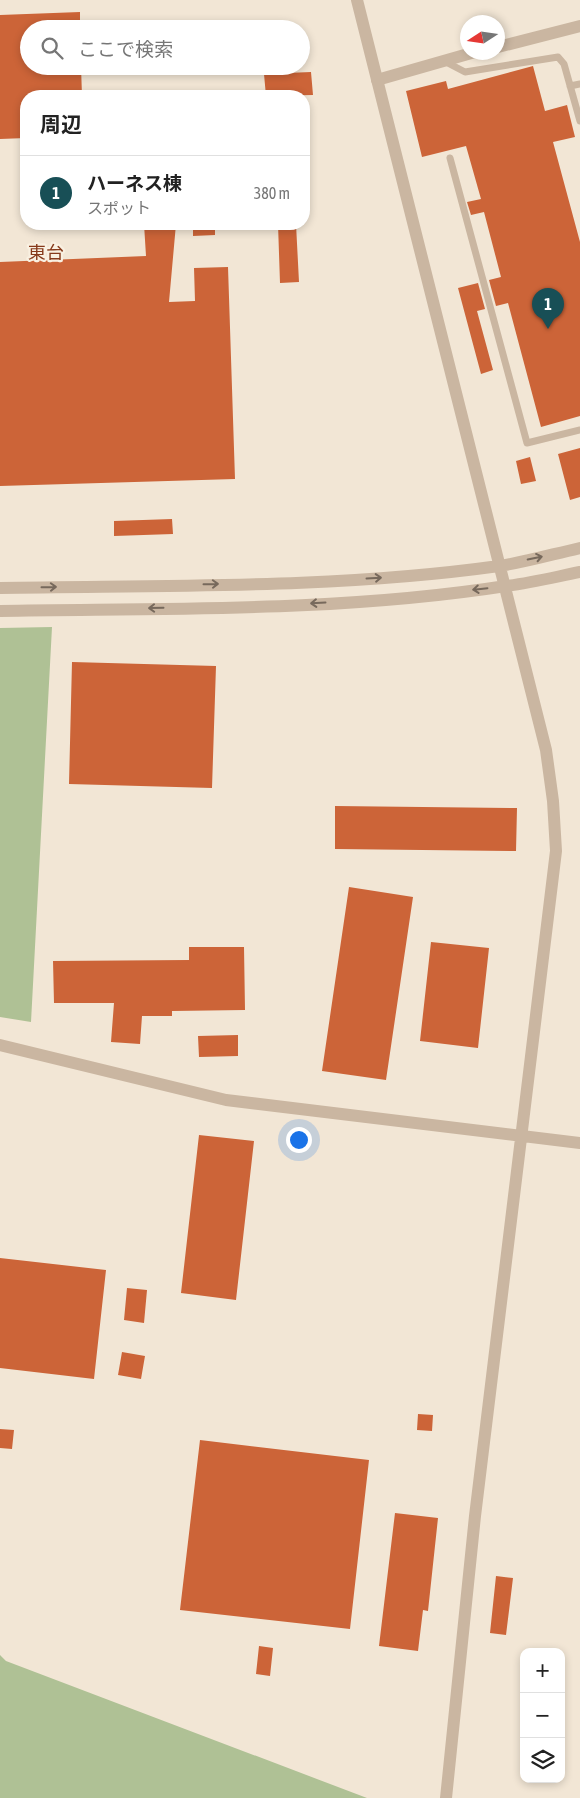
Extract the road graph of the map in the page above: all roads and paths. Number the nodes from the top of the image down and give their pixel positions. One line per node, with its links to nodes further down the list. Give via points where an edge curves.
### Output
1 (357, 0): 6 (street)
2 (580, 26): 3 (street)
3 (505, 45)
4 (460, 56): 5 (street)
5 (443, 60): 6 (street); 8 (lane, via 465,72 558,57 564,64)
6 (377, 80): 13 (street)
7 (580, 84): 8 (lane)
8 (570, 86): 9 (lane)
9 (580, 121)
10 (450, 158): 11 (lane, via 528,443)
11 (580, 430)
12 (580, 548): 13 (street, one-way to 12)
13 (500, 566): 15 (street); 16 (street, one-way to 13, via 339,580)
14 (580, 572): 15 (street)
15 (505, 587): 17 (street, one-way to 17, via 282,606); 19 (street, via 546,750 556,851)
16 (0, 588)
17 (0, 611)
18 (0, 1045): 19 (street, via 226,1100)
19 (522, 1136): 20 (street); 21 (street, via 475,1516)
20 (580, 1143)
21 (446, 1798)

